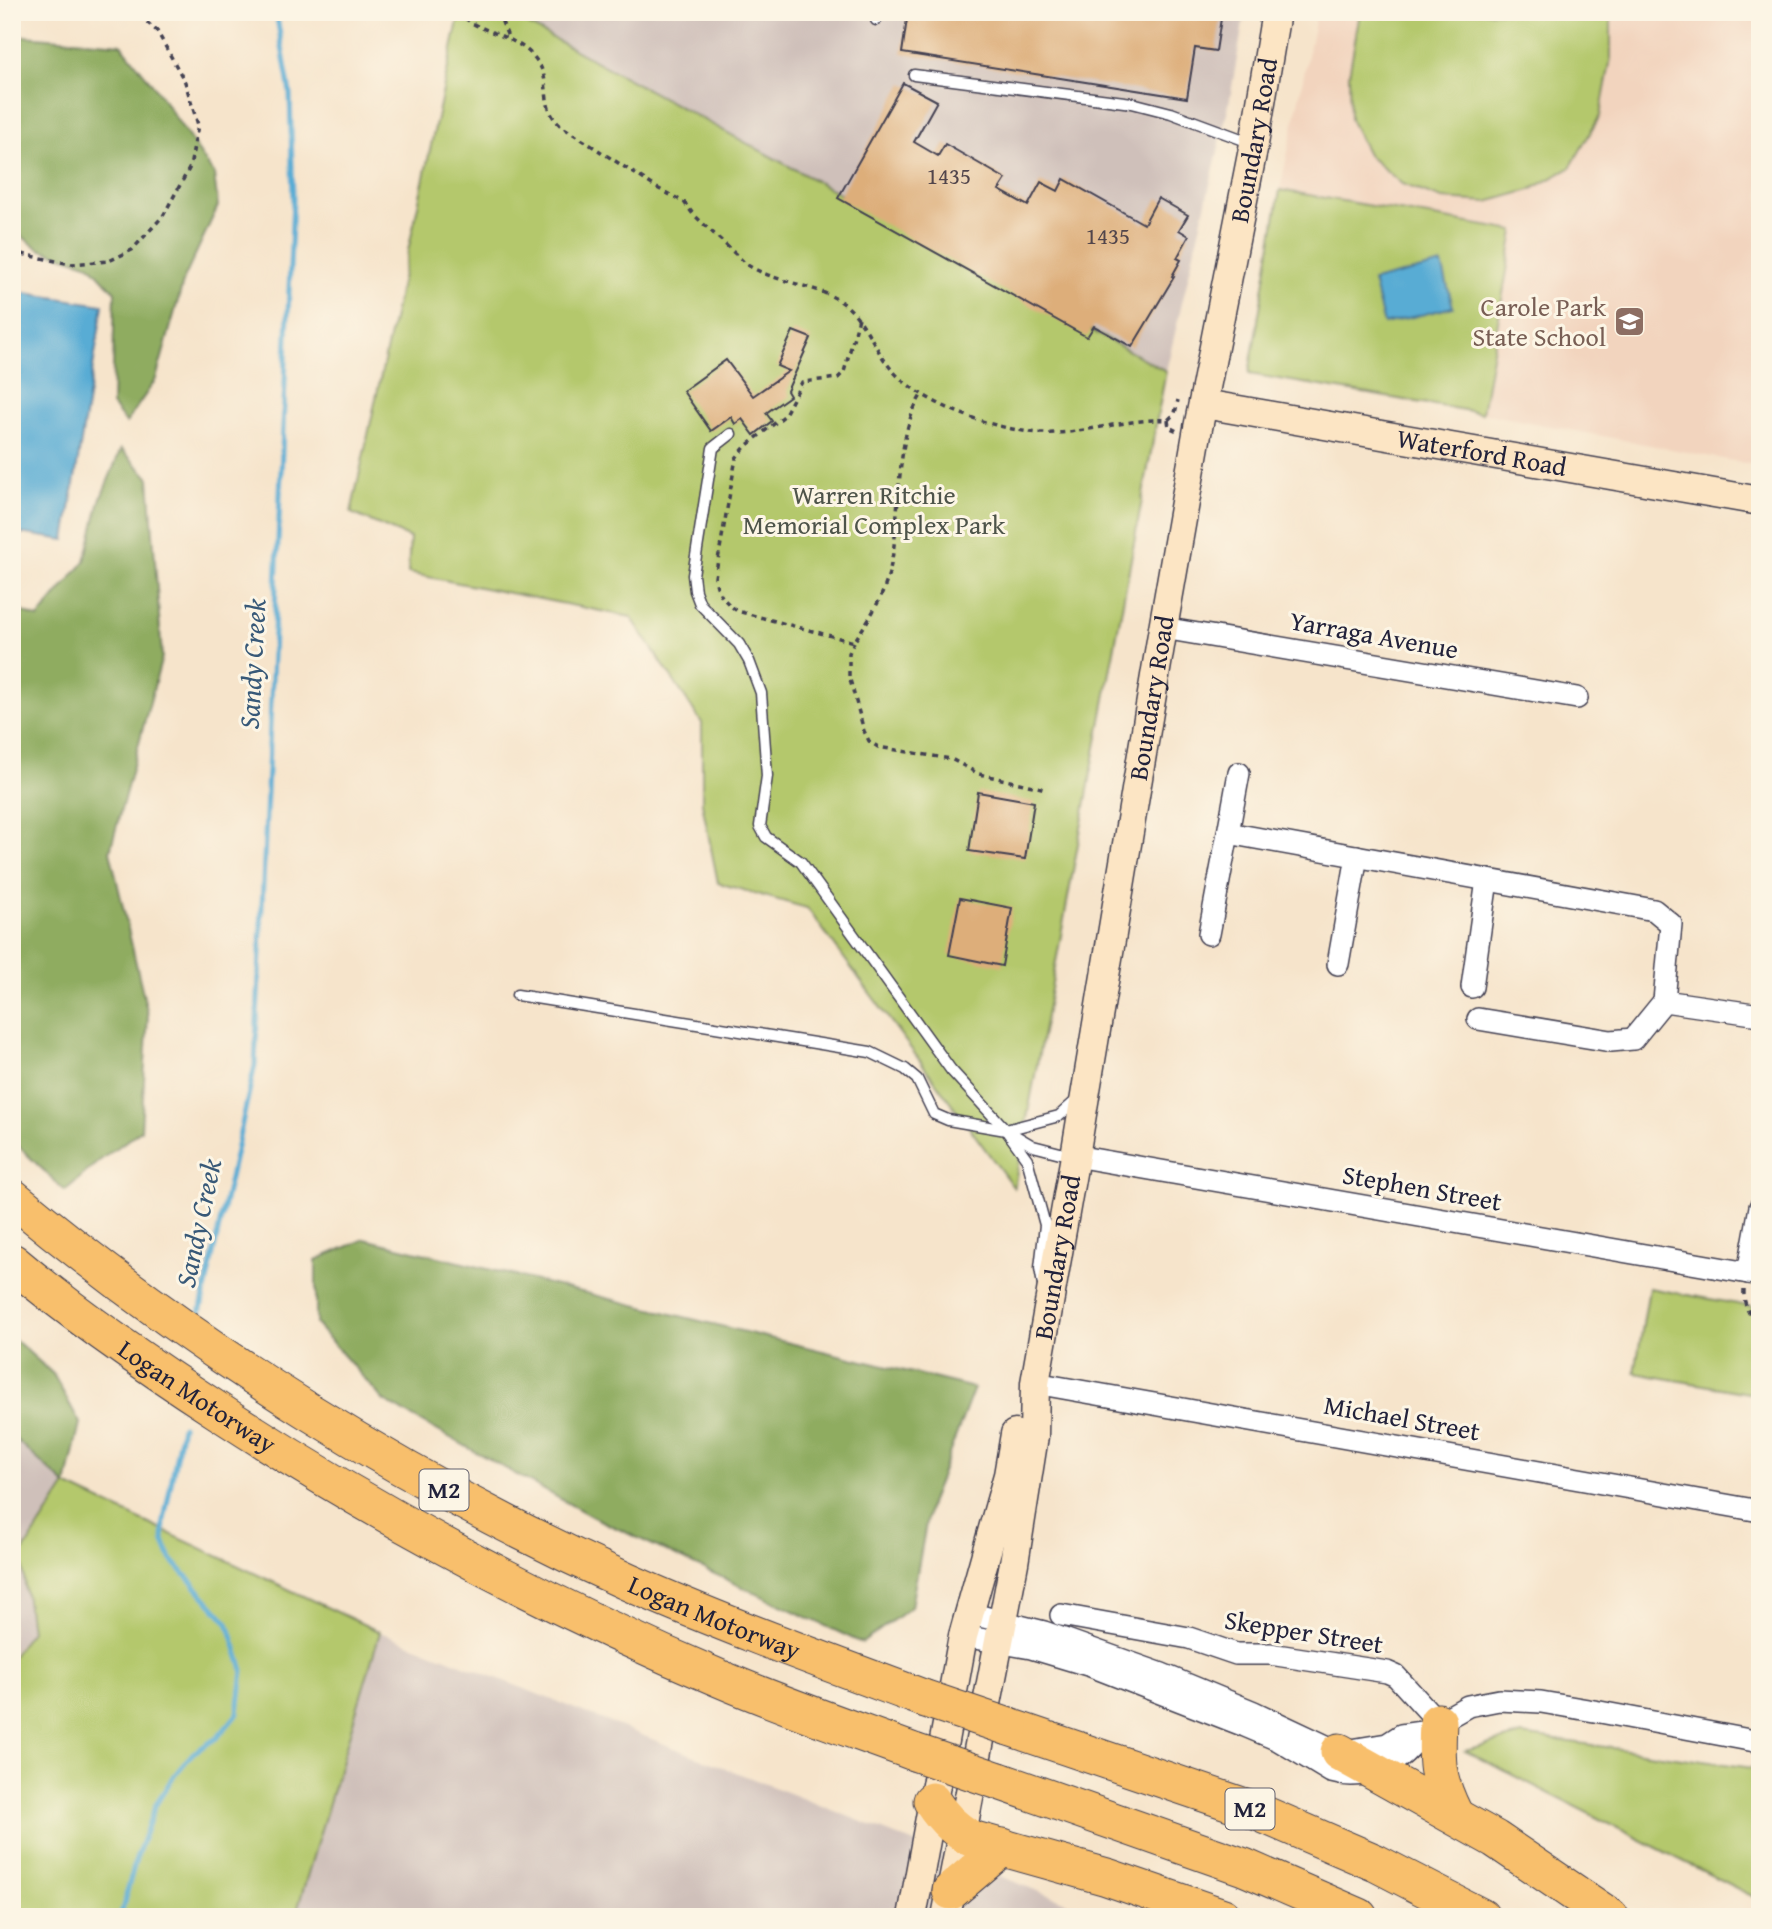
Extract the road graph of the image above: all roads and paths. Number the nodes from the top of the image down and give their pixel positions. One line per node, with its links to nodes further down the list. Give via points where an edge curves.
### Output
1 (135, 12): 8 (path, via 157,31 185,82 198,125 190,167 163,216 121,256 71,264)
2 (457, 12): 5 (path)
3 (498, 12): 5 (path)
4 (1276, 12): 7 (main road, Boundary Road)
5 (508, 39): 9 (path, via 538,61 547,108 561,126 684,202 746,264 842,302)
6 (914, 75): 7 (lane, via 1132,103)
7 (1254, 144): 11 (main road, Boundary Road)
8 (12, 252)
9 (859, 318): 10 (path, via 889,366); 17 (path, via 844,372 802,382 784,416 736,458 715,577 721,596 737,611)
10 (922, 394): 12 (path, via 967,416 1043,433); 17 (path, via 901,456 899,514 890,570 878,607)
11 (1192, 397): 12 (path); 15 (main road, Waterford Road); 16 (main road, Boundary Road)
12 (1168, 420): 13 (path, via 1169,427)
13 (1178, 432)
14 (731, 434): 32 (lane, via 713,448 693,575 700,604 739,644 761,693 767,776 760,826 766,837 802,862 951,1070)
15 (1760, 501)
16 (1163, 628): 18 (street, Yarraga Avenue); 31 (main road, Boundary Road)
17 (854, 642): 20 (path, via 849,676 869,741 878,747 951,759 979,774)
18 (1577, 698)
19 (1239, 773): 21 (street)
20 (1046, 789)
21 (1228, 833): 22 (street); 24 (street)
22 (1357, 856): 23 (street); 25 (street)
23 (1487, 880): 26 (street); 28 (street, via 1654,910 1671,924)
24 (1209, 934)
25 (1338, 964)
26 (1472, 987)
27 (517, 995): 32 (lane, via 870,1052 917,1079 933,1114)
28 (1664, 1000): 29 (street); 30 (street, via 1633,1039 1611,1041)
29 (1760, 1015)
30 (1478, 1019)
31 (1086, 1093): 32 (lane, via 1059,1116); 33 (main road, Boundary Road)
32 (1006, 1130): 33 (lane, via 1033,1146); 38 (lane, via 1027,1159 1037,1190 1045,1225 1040,1268)
33 (1075, 1156): 37 (street, Stephen Street); 38 (main road, Boundary Road)
34 (12, 1197): 57 (highway, Logan Motorway / M2, bridge, via 179,1326 253,1375 411,1472 537,1538 773,1642 1251,1809 1376,1863)
35 (1760, 1207): 37 (street)
36 (12, 1262): 56 (highway, Logan Motorway / M2, bridge, via 186,1390 303,1466 517,1584 758,1694 1244,1867)
37 (1754, 1274): 39 (path, via 1744,1297 1747,1312)
38 (1048, 1308): 40 (main road, Boundary Road)
39 (1760, 1328)
40 (1035, 1383): 41 (street, Michael Street); 43 (main road, Boundary Road, via 1016,1434); 44 (main road, Boundary Road, via 1034,1436)
41 (1760, 1511)
42 (1060, 1615): 45 (street, Skepper Street, via 1189,1639 1236,1654 1270,1654 1387,1672 1395,1676)
43 (965, 1624): 44 (street); 49 (main road, Boundary Road)
44 (1002, 1632): 47 (street, via 1044,1632 1203,1689); 48 (street, via 1031,1648 1234,1721 1278,1740 1331,1772 1350,1776); 51 (main road, Boundary Road)
45 (1430, 1727): 46 (street, via 1468,1706 1518,1701); 47 (street, via 1387,1744); 48 (street, via 1411,1749); 50 (highway, via 1440,1781)
46 (1760, 1742)
47 (1339, 1752): 48 (highway)
48 (1377, 1772): 50 (highway)
49 (932, 1801): 51 (highway); 54 (main road, Boundary Road)
50 (1454, 1814): 58 (highway)
51 (961, 1834): 52 (highway); 53 (main road, Boundary Road)
52 (1003, 1847): 53 (highway); 55 (highway)
53 (948, 1904)
54 (912, 1917)
55 (1223, 1917)
56 (1359, 1917)
57 (1481, 1917)
58 (1610, 1917)

